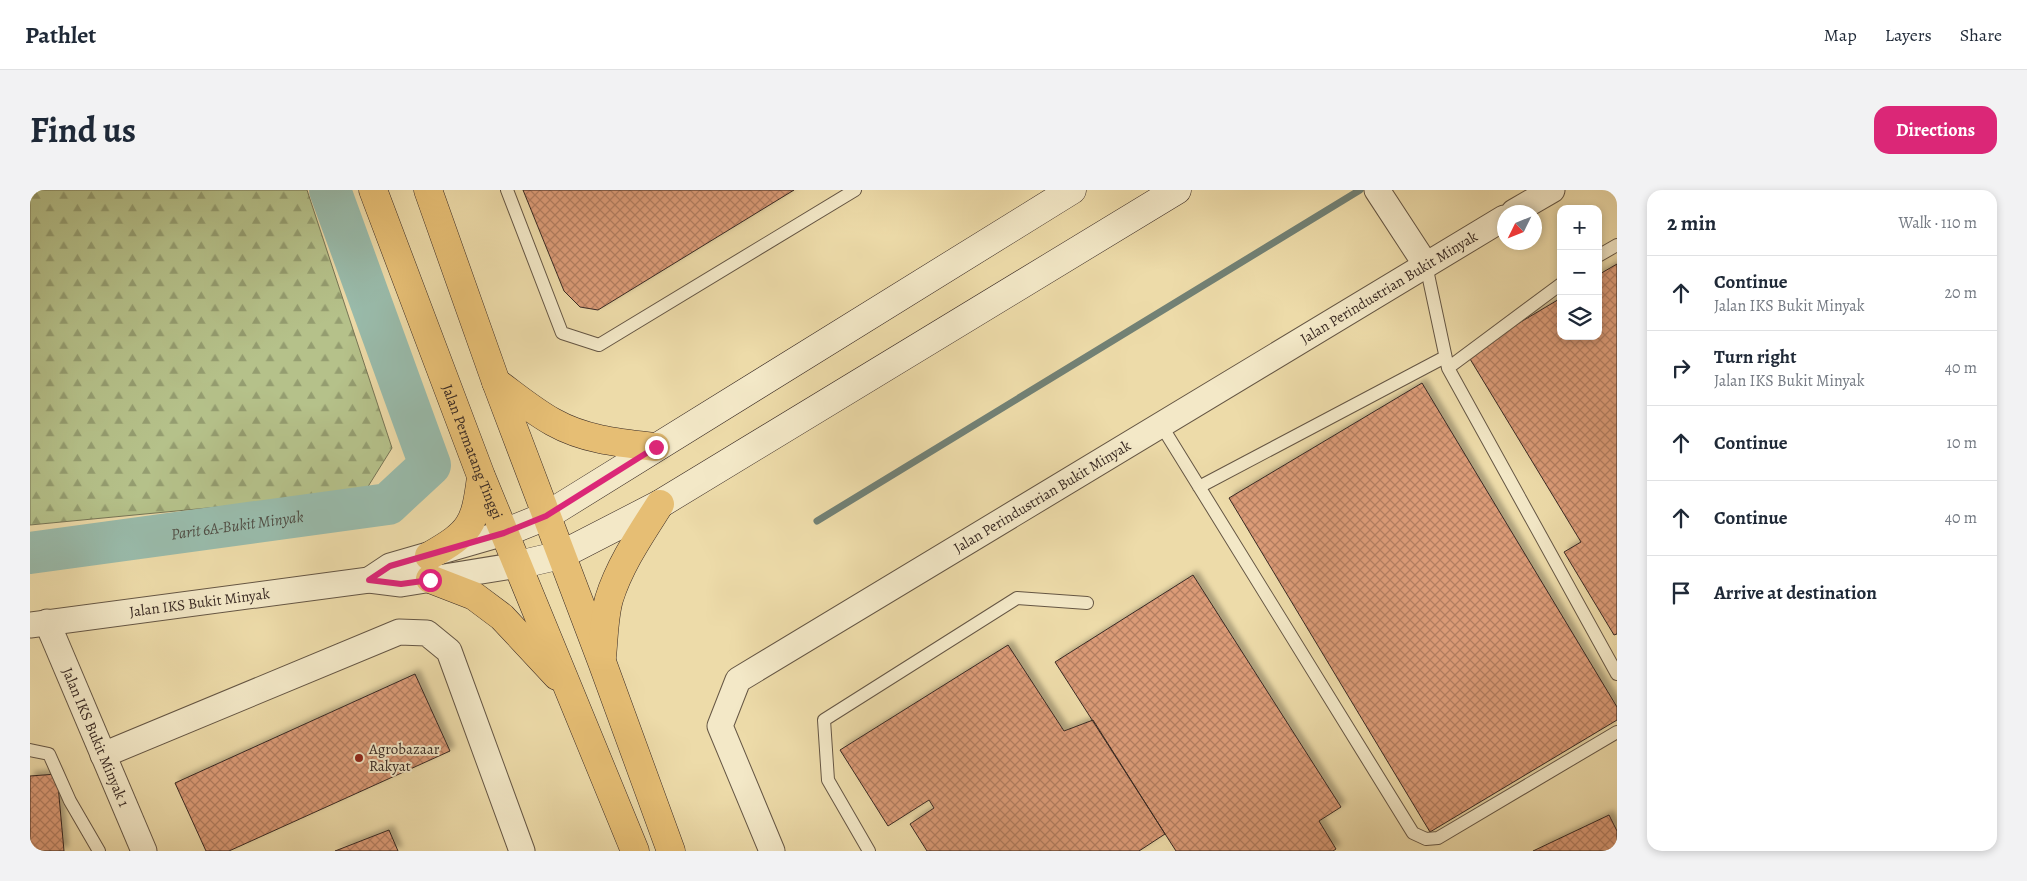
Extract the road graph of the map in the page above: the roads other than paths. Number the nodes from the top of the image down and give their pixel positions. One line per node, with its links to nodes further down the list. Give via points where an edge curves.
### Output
1 (373, 190): 19 (highway, Jalan Permatang Tinggi)
2 (428, 190): 16 (highway)
3 (507, 190): 4 (lane, via 562,333 599,345)
4 (855, 190)
5 (1072, 190): 18 (main road)
6 (1177, 190): 21 (main road)
7 (1552, 190): 9 (street)
8 (1378, 192): 13 (street)
9 (1526, 205)
10 (1497, 222): 13 (street, Jalan Perindustrian Bukit Minyak)
11 (1617, 245): 12 (lane)
12 (1602, 254)
13 (1426, 265): 15 (lane); 17 (street, Jalan Perindustrian Bukit Minyak)
14 (1557, 287): 15 (lane)
15 (1446, 363): 20 (lane); 30 (lane)
16 (496, 382): 18 (highway, via 552,422 610,442); 22 (highway)
17 (1161, 425): 20 (lane); 40 (street, Jalan Perindustrian Bukit Minyak, via 738,680 720,726)
18 (656, 447): 22 (main road)
19 (481, 476): 23 (highway, Jalan Permatang Tinggi); 26 (highway, via 477,508 471,522)
20 (1199, 487): 32 (lane, via 1413,834 1426,839 1438,838)
21 (660, 504): 24 (main road); 29 (highway, via 634,545 609,601)
22 (546, 516): 23 (main road); 24 (highway)
23 (504, 533): 25 (highway, Jalan Permatang Tinggi); 26 (street, Jalan IKS Bukit Minyak)
24 (561, 555): 25 (main road); 29 (highway)
25 (518, 566): 26 (street, Jalan IKS Bukit Minyak); 31 (highway, Jalan Permatang Tinggi)
26 (429, 568): 28 (street, Jalan IKS Bukit Minyak, via 401,584 369,580); 31 (highway, via 502,617)
27 (1087, 603): 41 (lane, via 1018,598 824,720 828,780)
28 (38, 624): 34 (street, Jalan IKS Bukit Minyak 1)
29 (602, 662): 39 (highway)
30 (1617, 674)
31 (568, 688): 38 (highway, Jalan Permatang Tinggi)
32 (1617, 732)
33 (30, 750): 35 (lane, via 49,754 70,801)
34 (103, 755): 36 (street, Jalan IKS Bukit Minyak 1); 37 (street, via 399,632 426,633 449,651)
35 (99, 851)
36 (144, 851)
37 (522, 851)
38 (635, 851)
39 (670, 851)
40 (772, 851)
41 (869, 851)

